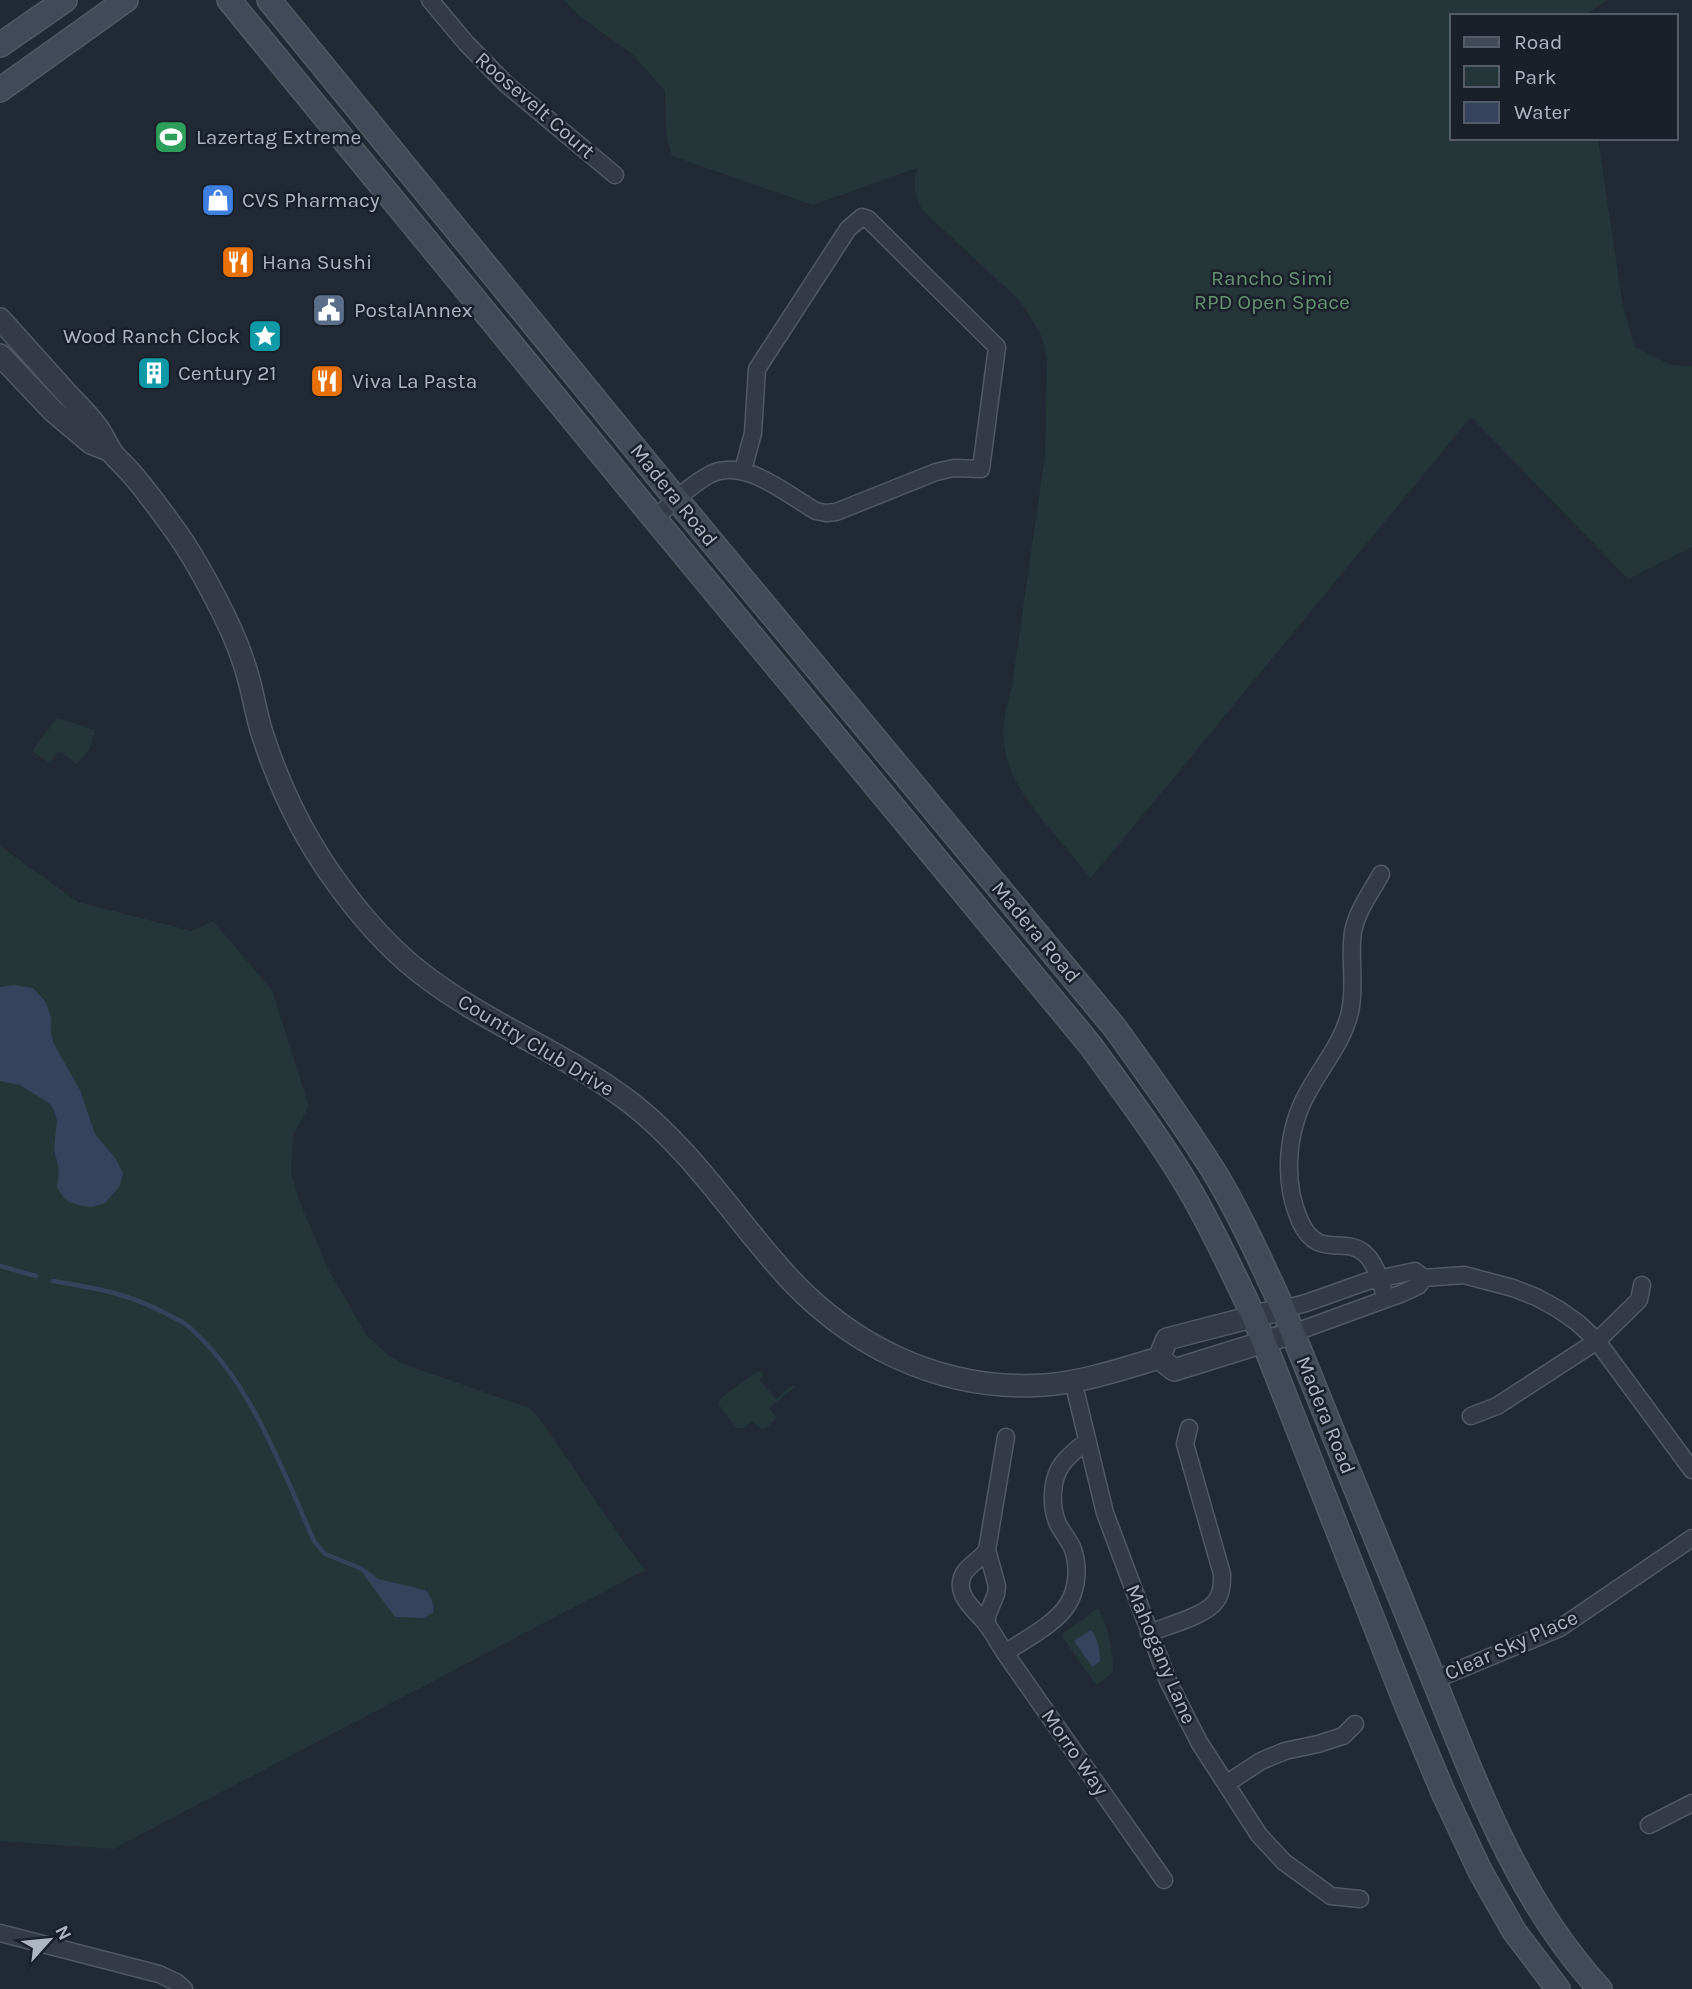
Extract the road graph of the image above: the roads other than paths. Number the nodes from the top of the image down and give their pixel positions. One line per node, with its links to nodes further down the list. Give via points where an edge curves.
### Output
1 (65, 0): 6 (main road)
2 (127, 0): 7 (main road)
3 (229, 0): 14 (main road, Madera Road)
4 (269, 0): 13 (main road, Madera Road)
5 (430, 0): 8 (street, Roosevelt Court, via 506,84)
6 (0, 45)
7 (0, 90)
8 (615, 174)
9 (0, 319): 11 (street, Country Club Drive, via 99,428)
10 (0, 355): 11 (street, Country Club Drive, via 53,411 91,443)
11 (111, 451): 26 (street, Country Club Drive, via 195,561 238,650 274,767 291,806 335,880 387,943 455,997 579,1068 661,1128 805,1296 862,1340 936,1372 977,1381 1012,1385)
12 (743, 470): 12 (street, via 753,433 757,369 848,229 862,217 997,347 981,469 936,472 826,513); 13 (street, via 706,476)
13 (677, 500): 14 (street); 20 (main road, Madera Road, via 1115,1028 1214,1171)
14 (654, 519): 21 (main road, Madera Road, via 1091,1046 1188,1187)
15 (1381, 874): 17 (street, via 1356,921 1353,988 1344,1031 1299,1109 1289,1156 1293,1200 1306,1231 1318,1242 1359,1250 1369,1258)
16 (1424, 1278): 17 (street, via 1415,1271); 19 (street, via 1418,1286); 24 (street, via 1464,1275 1513,1288 1558,1309)
17 (1379, 1279): 19 (street); 20 (street)
18 (1642, 1285): 24 (street, via 1639,1300)
19 (1387, 1299): 22 (street)
20 (1283, 1309): 21 (street); 22 (main road, Madera Road)
21 (1254, 1317): 23 (main road, Madera Road); 25 (street, via 1167,1339)
22 (1293, 1334): 23 (street); 37 (main road, Madera Road)
23 (1264, 1342): 25 (street, via 1174,1370); 46 (main road, Madera Road, via 1443,1793 1507,1919)
24 (1597, 1342): 27 (street, via 1497,1406); 31 (street)
25 (1159, 1358): 26 (street, Country Club Drive)
26 (1073, 1381): 30 (street, Mahogany Lane)
27 (1471, 1416)
28 (1189, 1428): 35 (street, via 1185,1444 1222,1574 1222,1590 1207,1610)
29 (1006, 1437): 33 (street)
30 (1087, 1441): 35 (street, Mahogany Lane, via 1105,1513); 36 (street, via 1061,1465 1054,1486 1054,1514 1075,1558 1073,1594 1053,1620)
31 (1692, 1470)
32 (1692, 1538): 37 (street, Clear Sky Place, via 1560,1628)
33 (987, 1550): 34 (street, via 997,1586); 34 (street, Morro Way, via 966,1570 961,1585 966,1601)
34 (987, 1624): 36 (street, Morro Way)
35 (1149, 1633): 39 (street, Mahogany Lane, via 1182,1712)
36 (1005, 1653): 42 (street, Morro Way)
37 (1434, 1680): 47 (main road, Madera Road, via 1517,1871)
38 (1355, 1724): 39 (street, via 1343,1736 1261,1761)
39 (1226, 1784): 43 (street, Mahogany Lane, via 1259,1835 1284,1862 1331,1896)
40 (1692, 1803): 41 (street)
41 (1649, 1825)
42 (1164, 1880)
43 (1360, 1899)
44 (0, 1933): 45 (street, via 159,1974)
45 (184, 1989)
46 (1558, 1989)
47 (1600, 1989)

